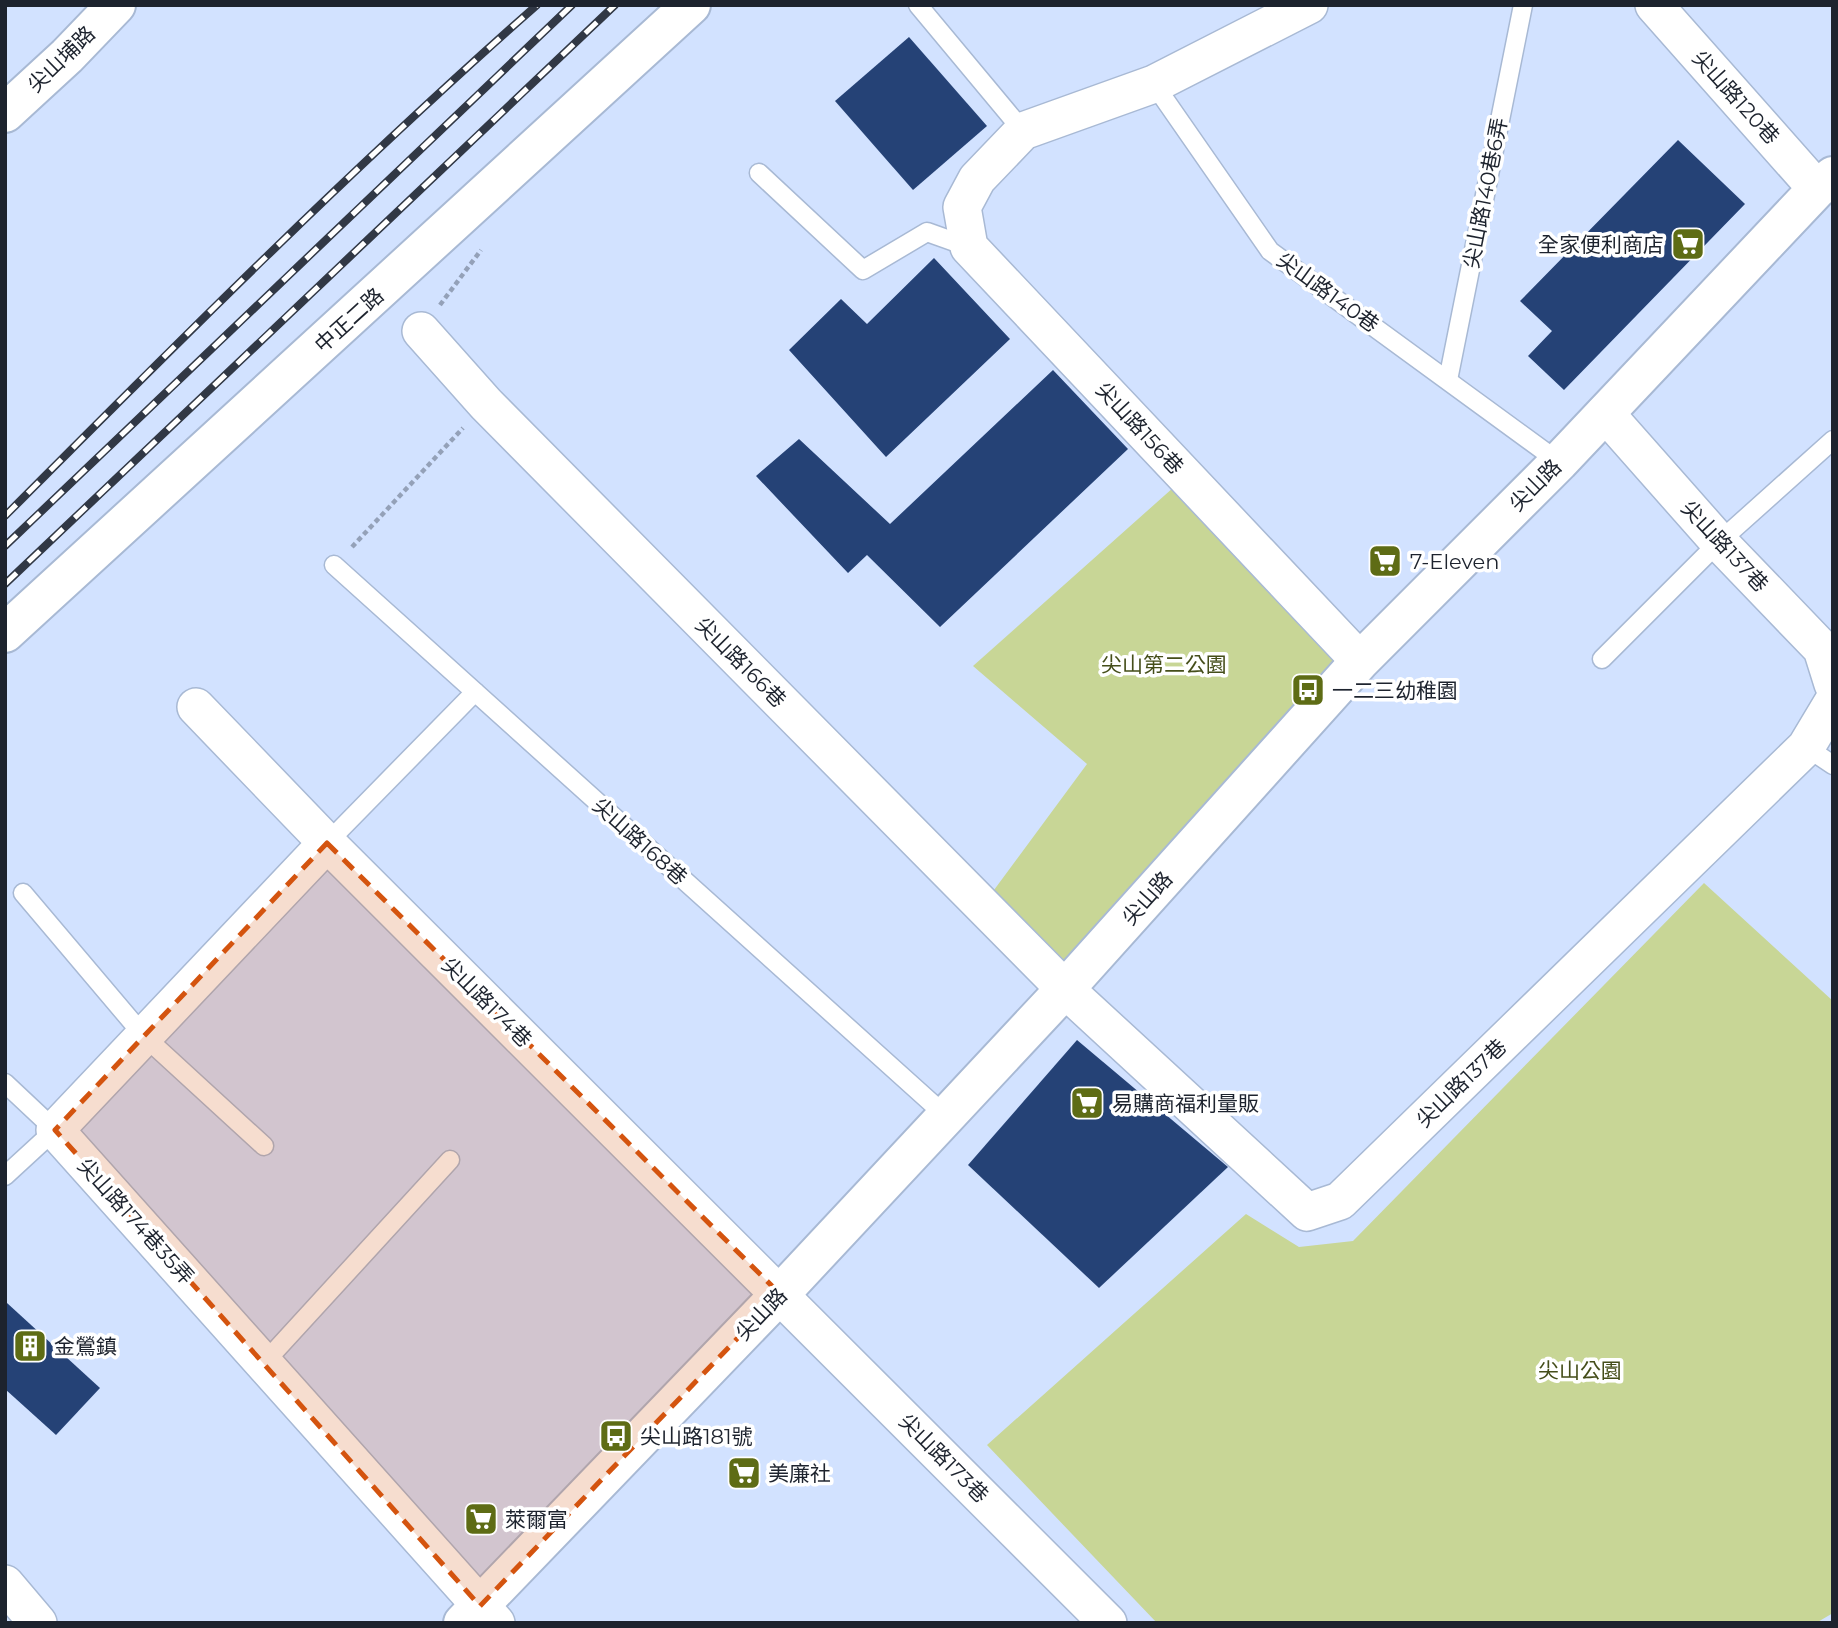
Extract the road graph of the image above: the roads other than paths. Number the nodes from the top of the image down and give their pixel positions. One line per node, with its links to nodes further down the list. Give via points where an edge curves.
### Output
1 (116, 5): 8 (street, 尖山埔路)
2 (691, 5): 20 (street, 中正二路)
3 (918, 5): 9 (lane)
4 (1309, 5): 7 (street)
5 (1523, 5): 14 (lane, 尖山路140巷6弄)
6 (1654, 5): 11 (street, 尖山路120巷)
7 (1154, 84): 9 (street); 14 (lane, 尖山路140巷, via 1270,251)
8 (5, 113)
9 (1023, 131): 12 (street, via 976,179 962,206)
10 (759, 173): 12 (lane, via 863,270 927,232)
11 (1825, 183): 15 (street, 尖山路)
12 (969, 247): 22 (street, 尖山路156巷)
13 (421, 331): 30 (street, 尖山路166巷, via 486,404)
14 (1448, 380): 17 (lane, 尖山路140巷)
15 (1605, 414): 17 (street, 尖山路); 18 (street, 尖山路137巷)
16 (1833, 440): 18 (lane)
17 (1559, 462): 22 (street, 尖山路)
18 (1719, 542): 21 (lane); 23 (street, 尖山路137巷, via 1822,649)
19 (334, 565): 24 (lane, 尖山路168巷)
20 (5, 633)
21 (1602, 659)
22 (1360, 661): 30 (street, 尖山路)
23 (1833, 684)
24 (475, 692): 28 (lane); 33 (lane, 尖山路168巷)
25 (1833, 702): 27 (street, 尖山路137巷)
26 (196, 707): 28 (street, 尖山路174巷)
27 (1819, 756): 30 (street, 尖山路137巷, via 1340,1201 1307,1212)
28 (327, 843): 31 (street); 38 (street, 尖山路174巷)
29 (23, 893): 31 (lane)
30 (1065, 989): 33 (street, 尖山路)
31 (144, 1036): 34 (street); 35 (lane)
32 (5, 1083): 34 (lane)
33 (946, 1116): 38 (street, 尖山路)
34 (55, 1130): 37 (lane); 39 (street, 尖山路174巷35弄)
35 (264, 1146)
36 (450, 1160): 39 (lane)
37 (5, 1175)
38 (780, 1294): 41 (street, 尖山路); 43 (street, 尖山路173巷)
39 (264, 1363): 41 (street, 尖山路174巷35弄)
40 (5, 1584): 42 (street)
41 (480, 1617)
42 (38, 1623)
43 (1108, 1623)

